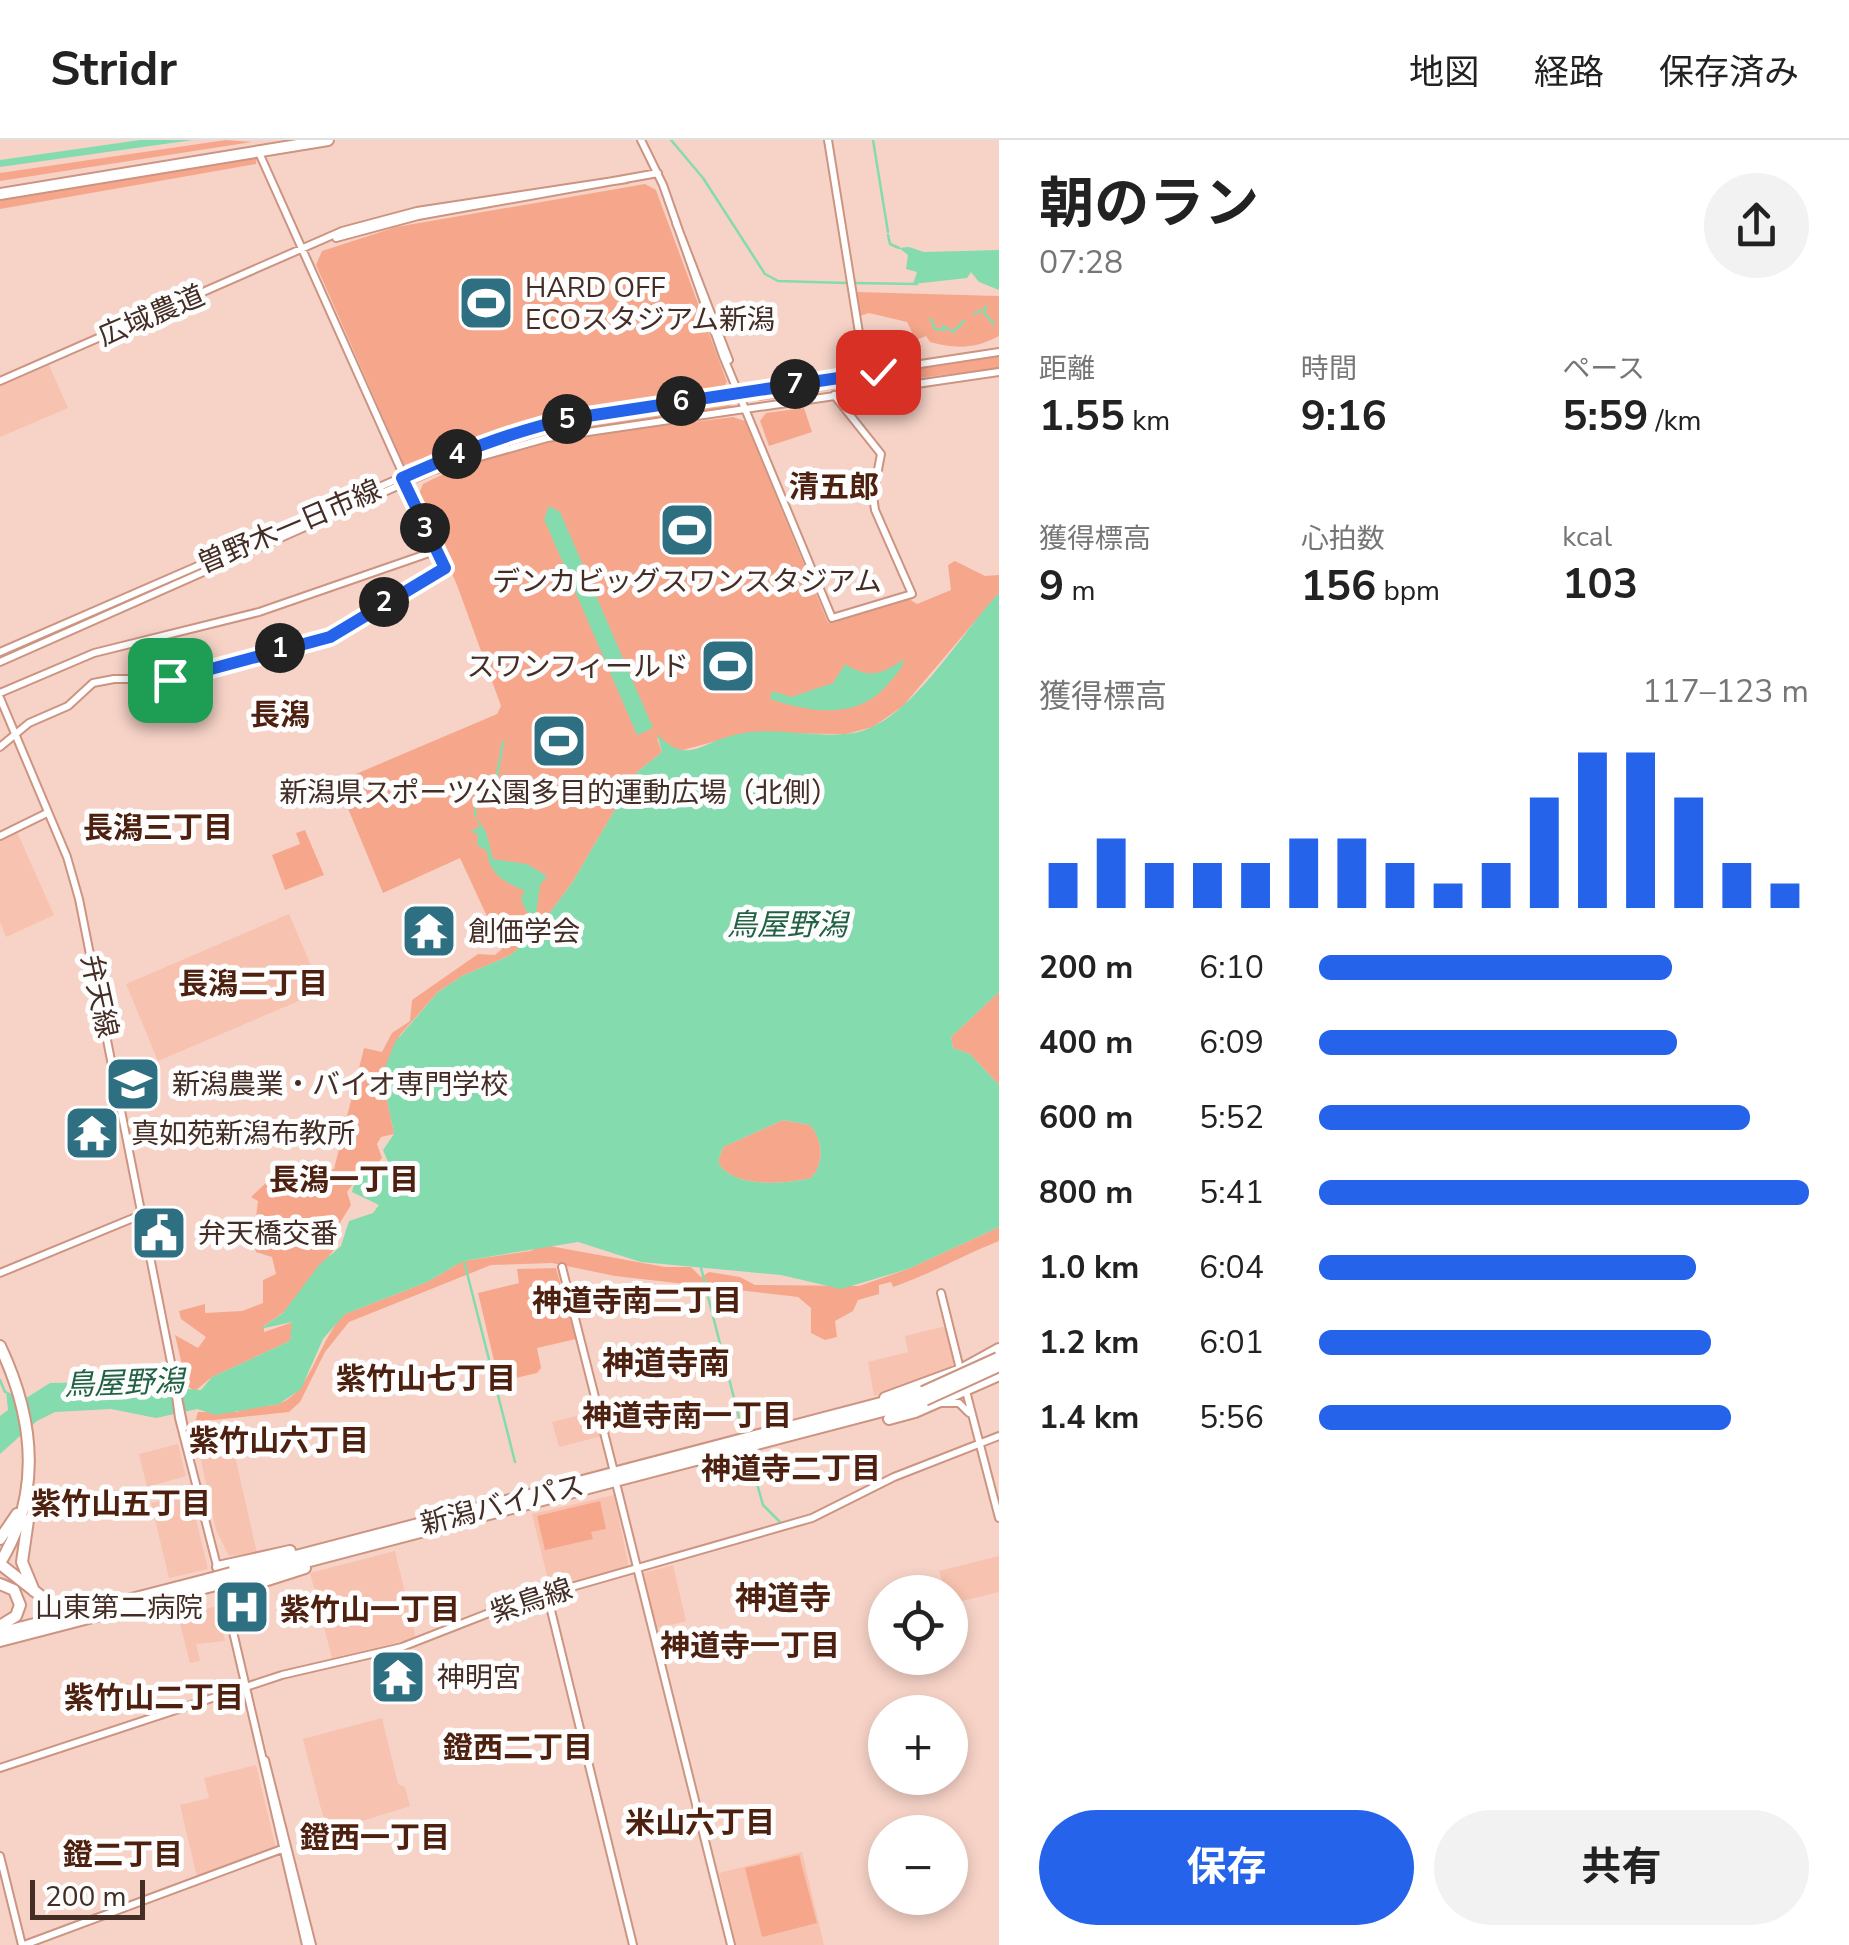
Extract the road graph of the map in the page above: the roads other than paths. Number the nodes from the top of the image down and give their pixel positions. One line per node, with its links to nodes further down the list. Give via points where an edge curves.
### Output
1 (292, 140): 7 (highway)
2 (328, 140): 7 (highway)
3 (642, 140): 6 (street)
4 (828, 140): 11 (street, via 860,338)
5 (260, 155): 9 (street)
6 (658, 173): 9 (street, 広域農道, via 418,216); 15 (street)
7 (24, 187): 8 (highway)
8 (0, 191)
9 (302, 250): 13 (street, 広域農道); 20 (street)
10 (999, 352): 11 (street, 曽野木一日市線)
11 (878, 372): 14 (street); 15 (street, 曽野木一日市線)
12 (999, 372): 14 (street, 曽野木一日市線)
13 (0, 382)
14 (890, 386): 16 (street, 曽野木一日市線)
15 (740, 392): 17 (street, 曽野木一日市線); 18 (street); 19 (street)
16 (833, 394): 18 (street, 曽野木一日市線); 19 (street, via 881,454 875,510 912,594 832,618)
17 (716, 396): 19 (street); 20 (street, 曽野木一日市線, via 542,425)
18 (766, 404): 19 (street, 曽野木一日市線)
19 (746, 408): 20 (street, 曽野木一日市線, via 546,438)
20 (403, 480): 21 (street, 曽野木一日市線); 22 (street, 曽野木一日市線); 23 (street, 曽野木一日市線)
21 (436, 551): 24 (street, via 258,612 94,653); 25 (street, via 445,568 330,637 186,679 102,680)
22 (0, 652)
23 (0, 662)
24 (0, 696): 25 (street, 弁天線)
25 (15, 734): 26 (street); 27 (street, 弁天線)
26 (0, 747)
27 (47, 813): 28 (street); 29 (street, 弁天線, via 82,910)
28 (0, 836)
29 (143, 1214): 31 (street); 53 (street, 弁天線)
30 (562, 1267): 47 (street)
31 (0, 1273)
32 (941, 1293): 34 (street)
33 (0, 1346): 39 (highway)
34 (956, 1352): 36 (street, via 967,1361); 38 (street)
35 (999, 1358): 36 (highway); 42 (highway, 新潟バイパス, bridge)
36 (982, 1359): 38 (highway)
37 (0, 1360): 39 (highway)
38 (961, 1370): 40 (highway, via 971,1381); 41 (street); 42 (highway)
39 (9, 1372): 45 (highway)
40 (999, 1375): 41 (highway)
41 (966, 1391): 42 (highway); 42 (highway, via 953,1383); 43 (street)
42 (927, 1395): 43 (street, via 959,1403); 52 (highway, 新潟バイパス); 52 (highway, 新潟バイパス, via 769,1444)
43 (972, 1418): 46 (street)
44 (999, 1436): 46 (street, 紫鳥線)
45 (27, 1438): 49 (highway); 55 (highway, via 26,1506); 61 (highway, via 34,1489 21,1555)
46 (979, 1444): 50 (street); 57 (street, 紫鳥線, via 812,1518)
47 (614, 1472)
48 (617, 1487): 57 (street)
49 (17, 1514): 51 (highway); 54 (highway)
50 (999, 1518)
51 (0, 1539)
52 (367, 1542): 58 (highway, 新潟バイパス); 58 (highway); 62 (highway)
53 (212, 1546): 56 (street); 58 (street)
54 (0, 1551)
55 (1, 1564): 61 (highway)
56 (218, 1567): 58 (highway); 62 (street)
57 (636, 1568): 63 (street, 紫鳥線); 76 (street)
58 (233, 1572): 59 (highway, 新潟バイパス, bridge)
59 (211, 1582): 64 (highway, 新潟バイパス); 67 (highway, 新潟バイパス)
60 (0, 1584): 65 (highway, via 14,1590 20,1605)
61 (34, 1591): 64 (highway, via 70,1608)
62 (224, 1594): 68 (street)
63 (547, 1594): 68 (street, 紫鳥線, via 402,1647); 75 (street)
64 (122, 1602): 66 (highway, 新潟バイパス)
65 (0, 1626)
66 (0, 1633)
67 (0, 1644)
68 (246, 1688): 69 (street); 70 (street, 紫鳥線)
69 (261, 1749): 71 (street); 74 (street)
70 (0, 1768)
71 (282, 1850): 73 (street); 74 (street)
72 (0, 1856): 73 (street)
73 (23, 1945)
74 (309, 1945)
75 (634, 1945)
76 (731, 1945)

